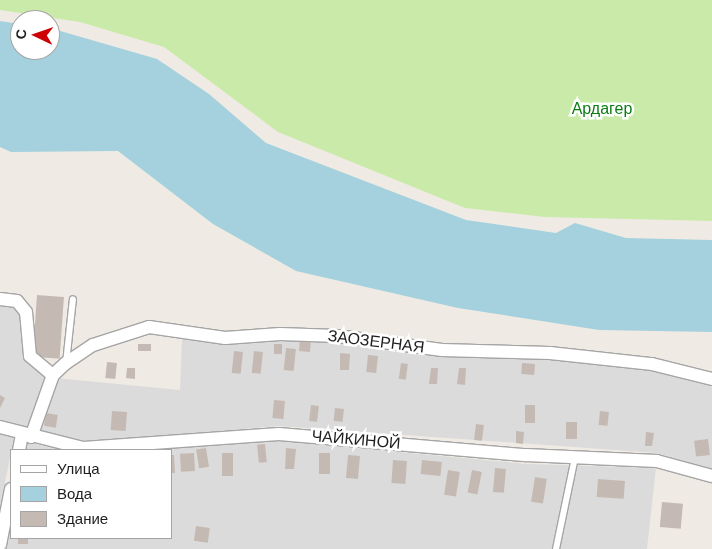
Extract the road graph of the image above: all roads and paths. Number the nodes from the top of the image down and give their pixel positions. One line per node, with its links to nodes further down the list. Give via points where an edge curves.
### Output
1 (0, 299): 4 (street, via 17,301 26,312 30,356)
2 (73, 299): 3 (lane)
3 (66, 363): 4 (street, ЗАОЗЕРНАЯ); 5 (street, ЗАОЗЕРНАЯ, via 114,336 137,328 160,327 225,338 280,334 338,336 442,350 550,353 652,364)
4 (52, 375): 7 (street)
5 (712, 379)
6 (0, 427): 7 (street, ЧАЙКИНОЙ)
7 (27, 436): 8 (street); 9 (street, ЧАЙКИНОЙ, via 99,449 279,434 526,455)
8 (20, 449)
9 (575, 455): 10 (street, ЧАЙКИНОЙ, via 657,461); 13 (lane)
10 (712, 476)
11 (10, 494): 12 (street)
12 (0, 544)
13 (556, 549)

